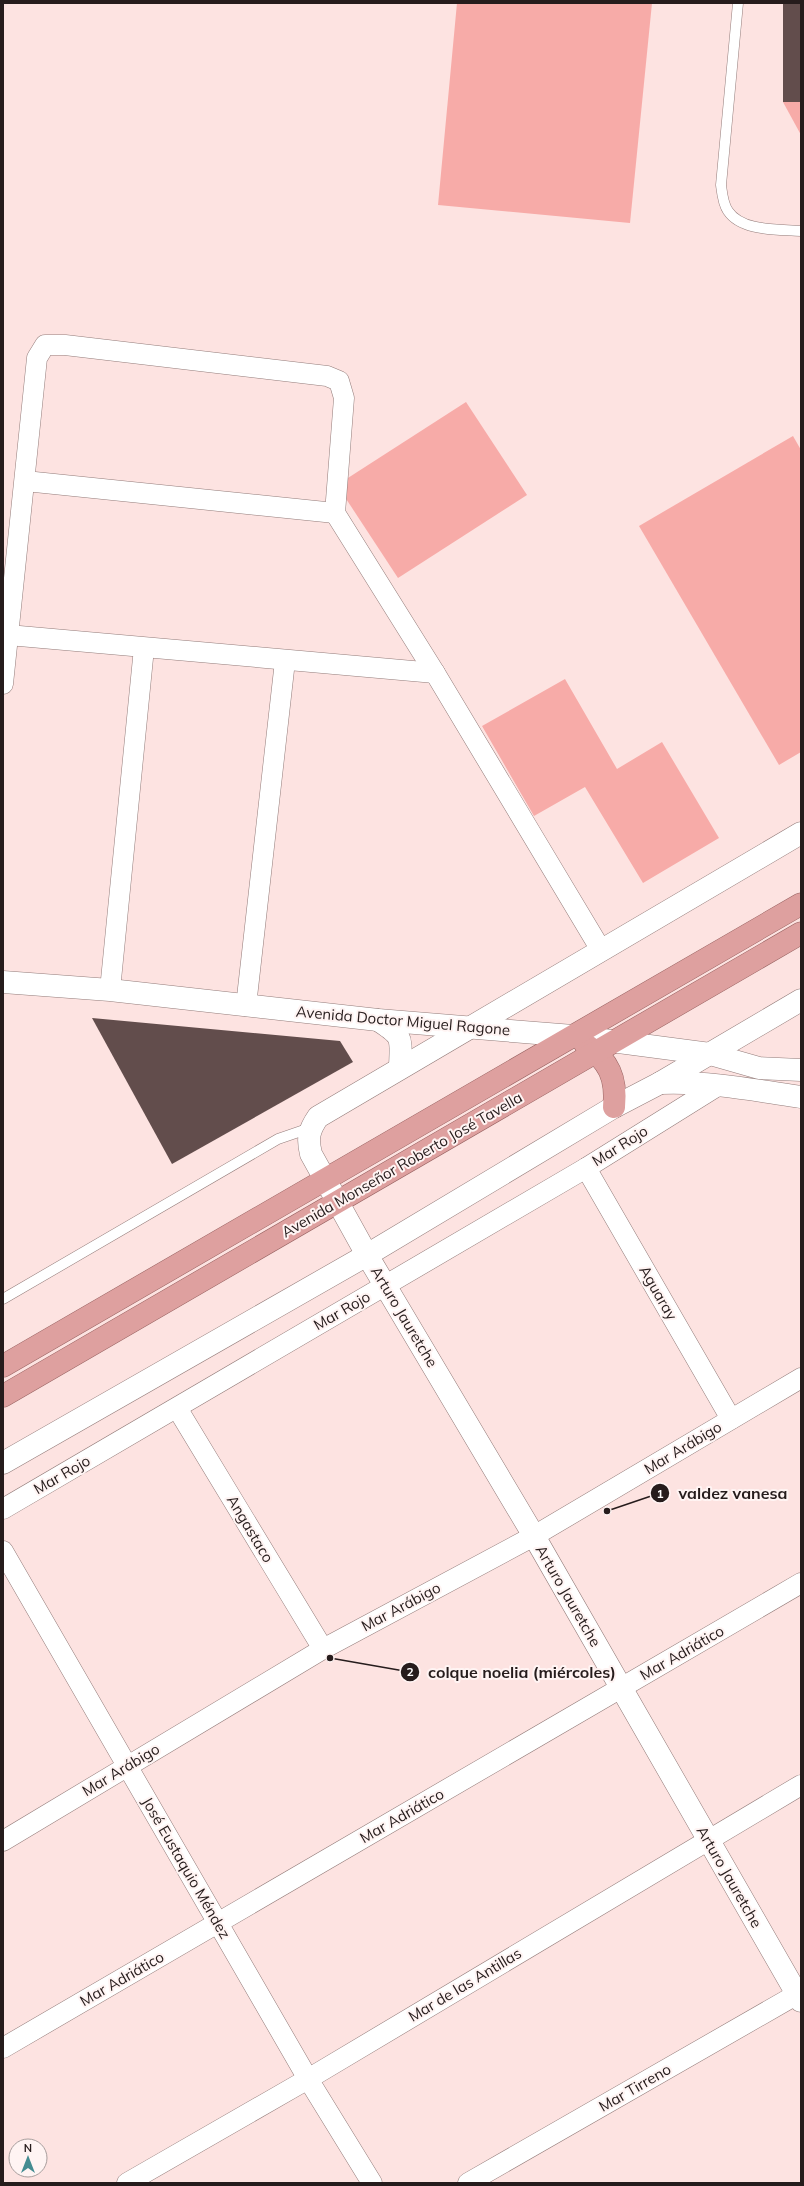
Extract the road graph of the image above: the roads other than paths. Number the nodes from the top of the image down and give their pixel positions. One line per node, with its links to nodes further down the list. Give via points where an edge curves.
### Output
1 (738, 3): 2 (lane, via 721,185 723,198 728,211 737,220 756,227)
2 (801, 231)
3 (25, 481): 4 (street); 4 (street, via 37,358 45,346 65,345 327,376 339,380 344,398); 5 (street)
4 (335, 513): 8 (street)
5 (8, 635): 6 (street); 9 (street)
6 (144, 648): 7 (street); 15 (street)
7 (285, 661): 8 (street); 17 (street)
8 (434, 673): 13 (street)
9 (3, 684)
10 (801, 833): 13 (main road)
11 (801, 904): 20 (highway, Avenida Monseñor Roberto José Tavella)
12 (801, 933): 21 (highway, Avenida Monseñor Roberto José Tavella)
13 (601, 950): 19 (main road)
14 (3, 982): 15 (main road, Avenida Doctor Miguel Ragone)
15 (110, 990): 17 (main road, Avenida Doctor Miguel Ragone)
16 (801, 1000): 23 (main road)
17 (246, 1006): 18 (main road, Avenida Doctor Miguel Ragone)
18 (378, 1020): 19 (main road, Avenida Doctor Miguel Ragone); 24 (main road, via 398,1033 401,1044)
19 (470, 1026): 20 (main road, Avenida Doctor Miguel Ragone); 24 (main road)
20 (573, 1036): 21 (main road, Avenida Doctor Miguel Ragone); 22 (highway); 32 (highway, Avenida Monseñor Roberto José Tavella)
21 (617, 1041): 22 (highway, Avenida Monseñor Roberto José Tavella); 23 (main road, Avenida Doctor Miguel Ragone)
22 (596, 1052): 29 (highway, via 614,1079); 33 (highway, Avenida Monseñor Roberto José Tavella)
23 (710, 1054): 25 (main road, Avenida Doctor Miguel Ragone, via 760,1068); 26 (main road)
24 (400, 1067): 30 (main road, via 318,1117)
25 (801, 1070)
26 (660, 1083): 27 (main road); 29 (main road)
27 (719, 1085): 28 (main road); 31 (street, Mar Rojo)
28 (801, 1097)
29 (614, 1107): 34 (main road)
30 (310, 1128): 32 (main road, Arturo Jauretche, via 307,1140); 36 (lane, via 278,1139)
31 (586, 1168): 35 (street, Mar Rojo); 41 (street, Aguaray)
32 (324, 1180): 33 (main road, Arturo Jauretche); 37 (highway, Avenida Monseñor Roberto José Tavella)
33 (338, 1202): 34 (main road, Arturo Jauretche); 39 (highway, Avenida Monseñor Roberto José Tavella)
34 (368, 1255): 35 (main road, Arturo Jauretche); 42 (main road)
35 (385, 1286): 40 (street, Mar Rojo); 44 (main road, Arturo Jauretche)
36 (3, 1299)
37 (3, 1366)
38 (801, 1378): 41 (street, Mar Arábigo)
39 (3, 1396)
40 (177, 1408): 43 (street, Mar Rojo); 47 (street, Angastaco)
41 (731, 1419): 44 (street, Mar Arábigo)
42 (3, 1463)
43 (3, 1510)
44 (534, 1536): 47 (street, Mar Arábigo); 48 (main road, Arturo Jauretche)
45 (3, 1551): 49 (street, José Eustaquio Méndez)
46 (801, 1583): 48 (street, Mar Adriático)
47 (323, 1649): 49 (street, Mar Arábigo)
48 (621, 1688): 51 (main road, Arturo Jauretche); 53 (street, Mar Adriático)
49 (126, 1766): 52 (street, Mar Arábigo); 53 (street, José Eustaquio Méndez)
50 (801, 1785): 51 (street, Mar de las Antillas)
51 (708, 1840): 54 (main road, Arturo Jauretche); 56 (street, Mar de las Antillas)
52 (3, 1841)
53 (218, 1923): 55 (street, Mar Adriático); 56 (street, José Eustaquio Méndez)
54 (800, 1996): 59 (street, Mar Tirreno)
55 (3, 2048)
56 (308, 2079): 57 (street, Mar de las Antillas); 58 (street, José Eustaquio Méndez)
57 (127, 2183)
58 (372, 2183)
59 (468, 2183)

